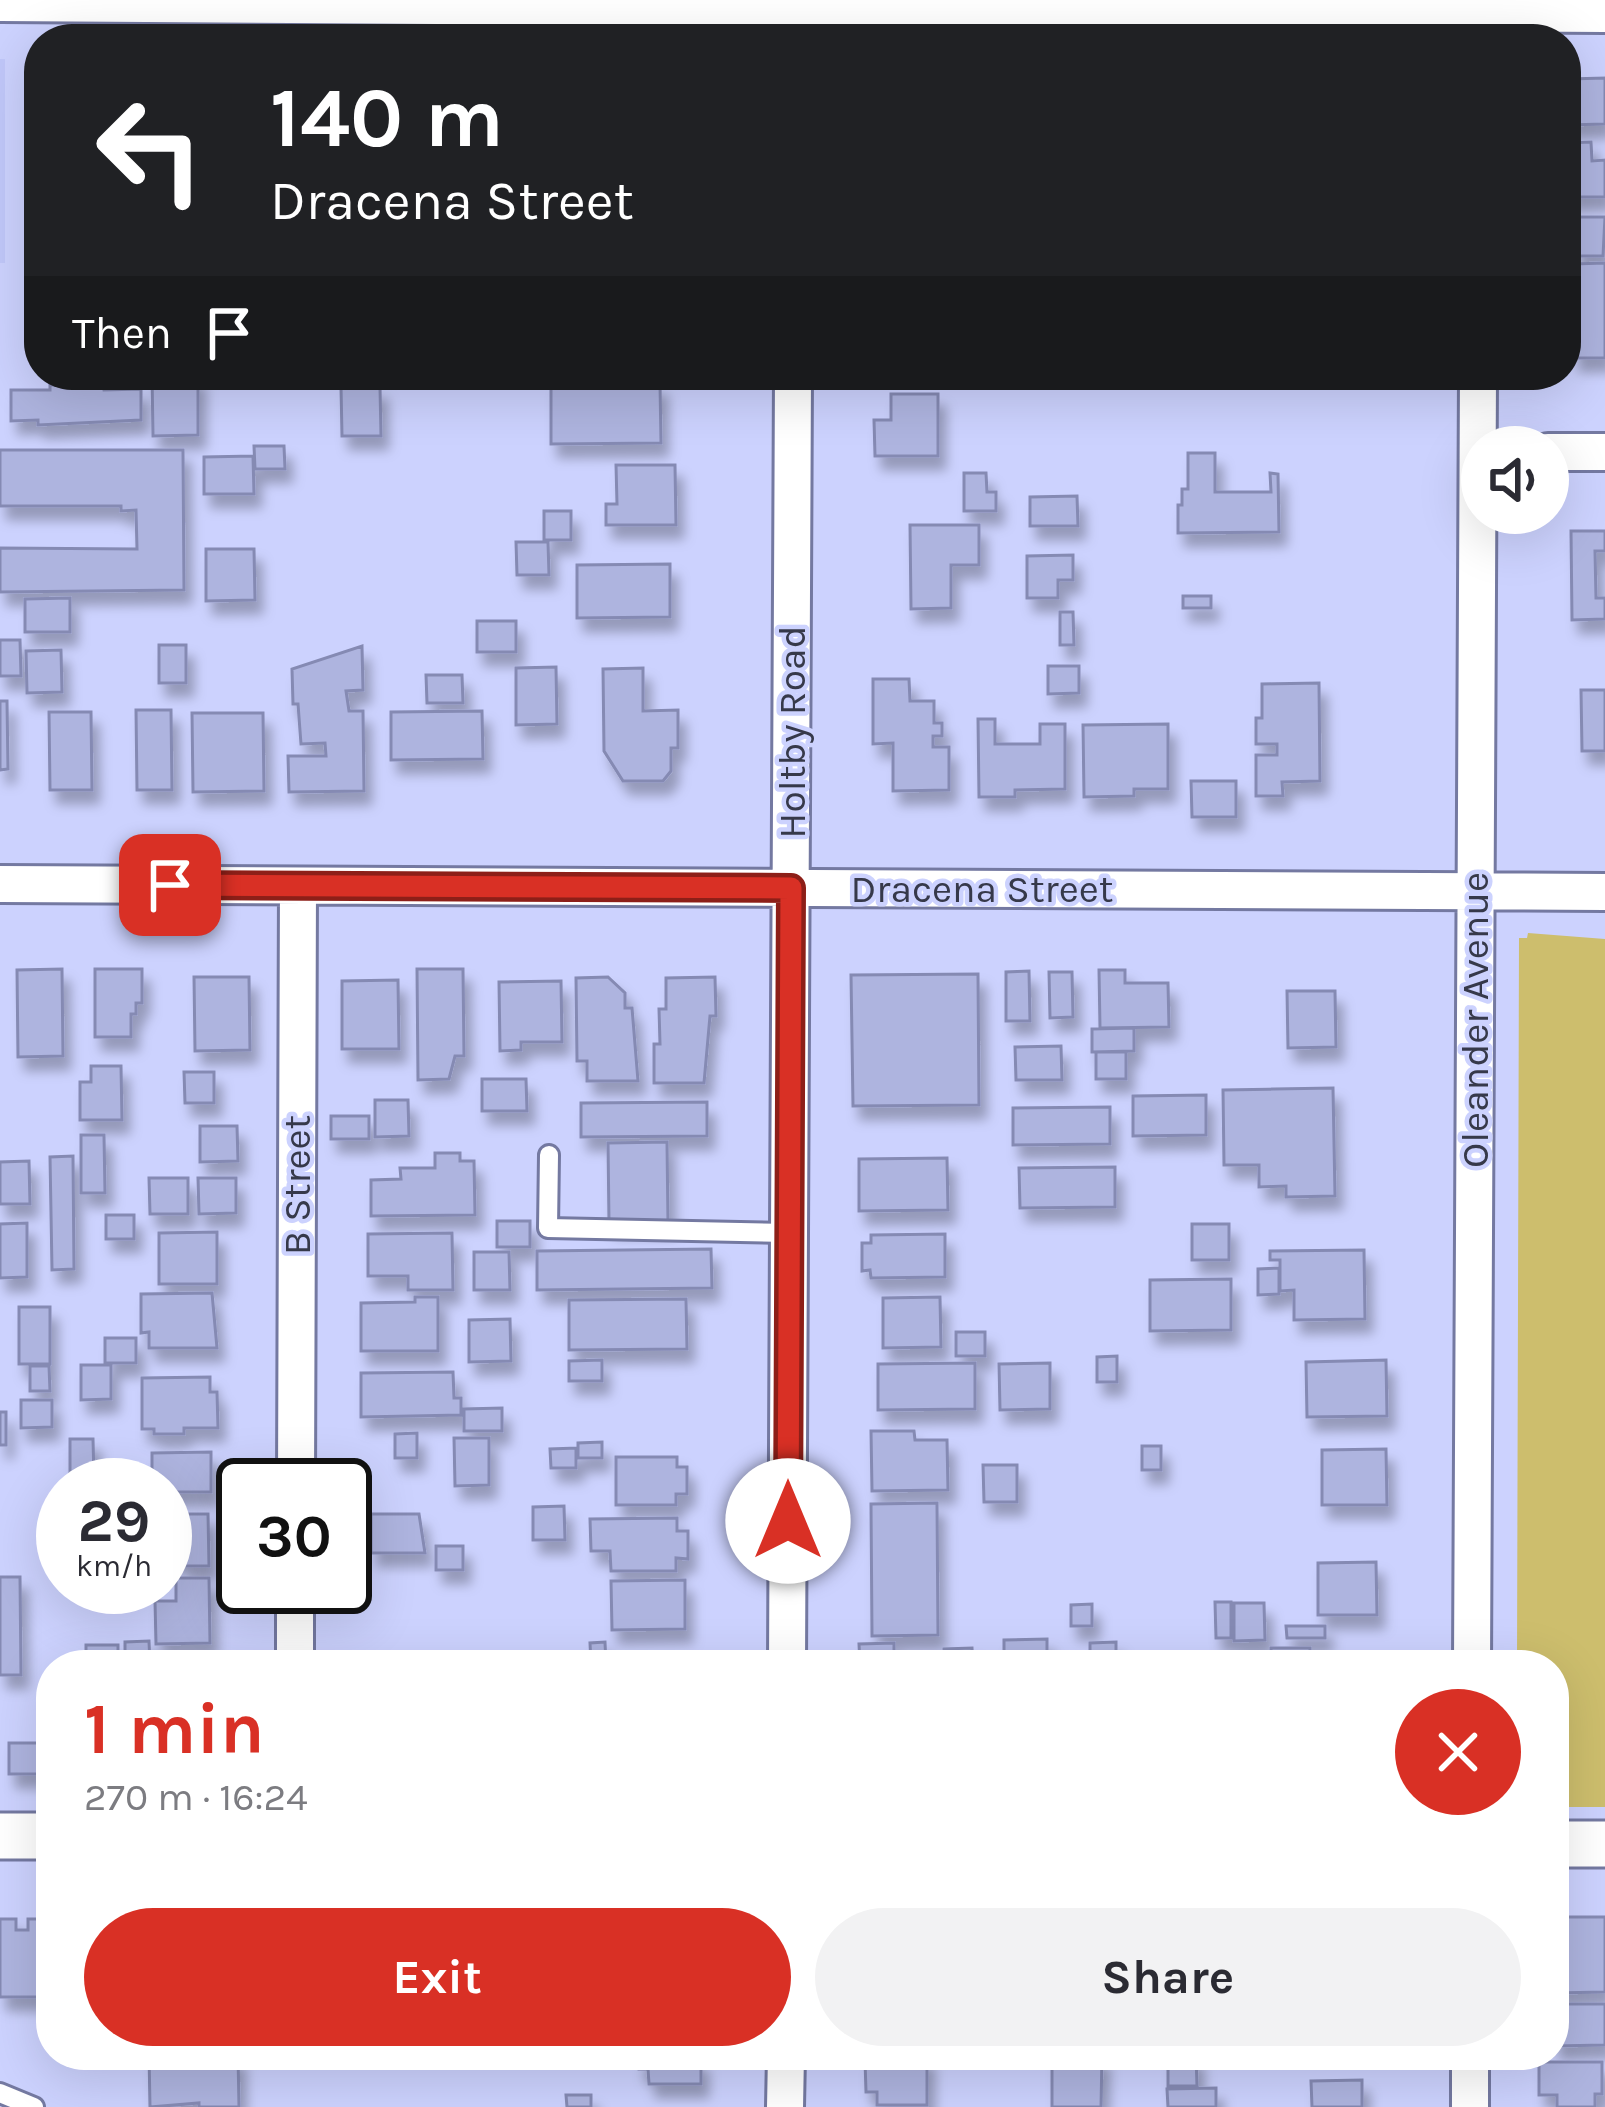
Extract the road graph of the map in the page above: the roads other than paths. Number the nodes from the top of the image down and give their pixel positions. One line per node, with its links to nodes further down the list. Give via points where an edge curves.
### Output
1 (0, 3): 2 (street)
2 (622, 3): 5 (street)
3 (1605, 14): 4 (street)
4 (1480, 17): 5 (street)
5 (795, 23)
6 (793, 390): 14 (street, Holtby Road)
7 (1478, 390): 8 (street, Oleander Avenue)
8 (1479, 426)
9 (1569, 452): 10 (street)
10 (1605, 452)
11 (1479, 534): 15 (street, Oleander Avenue)
12 (0, 884): 13 (street, Dracena Street)
13 (298, 886): 14 (street, Dracena Street); 19 (street, B Street)
14 (791, 888): 15 (street, Dracena Street); 18 (street, Holtby Road)
15 (1476, 892): 16 (street, Dracena Street); 23 (street, Oleander Avenue)
16 (1605, 892)
17 (549, 1155): 18 (lane, via 548,1228)
18 (789, 1233): 22 (street, Holtby Road)
19 (296, 1458)
20 (296, 1614): 21 (street)
21 (295, 1650)
22 (788, 1650)
23 (1472, 1650)
24 (0, 1836): 25 (street)
25 (36, 1836)
26 (1569, 1844): 27 (street)
27 (1605, 1844)
28 (786, 2070): 32 (street)
29 (1470, 2070): 33 (street)
30 (0, 2092): 31 (lane)
31 (34, 2107)
32 (785, 2107)
33 (1470, 2107)

